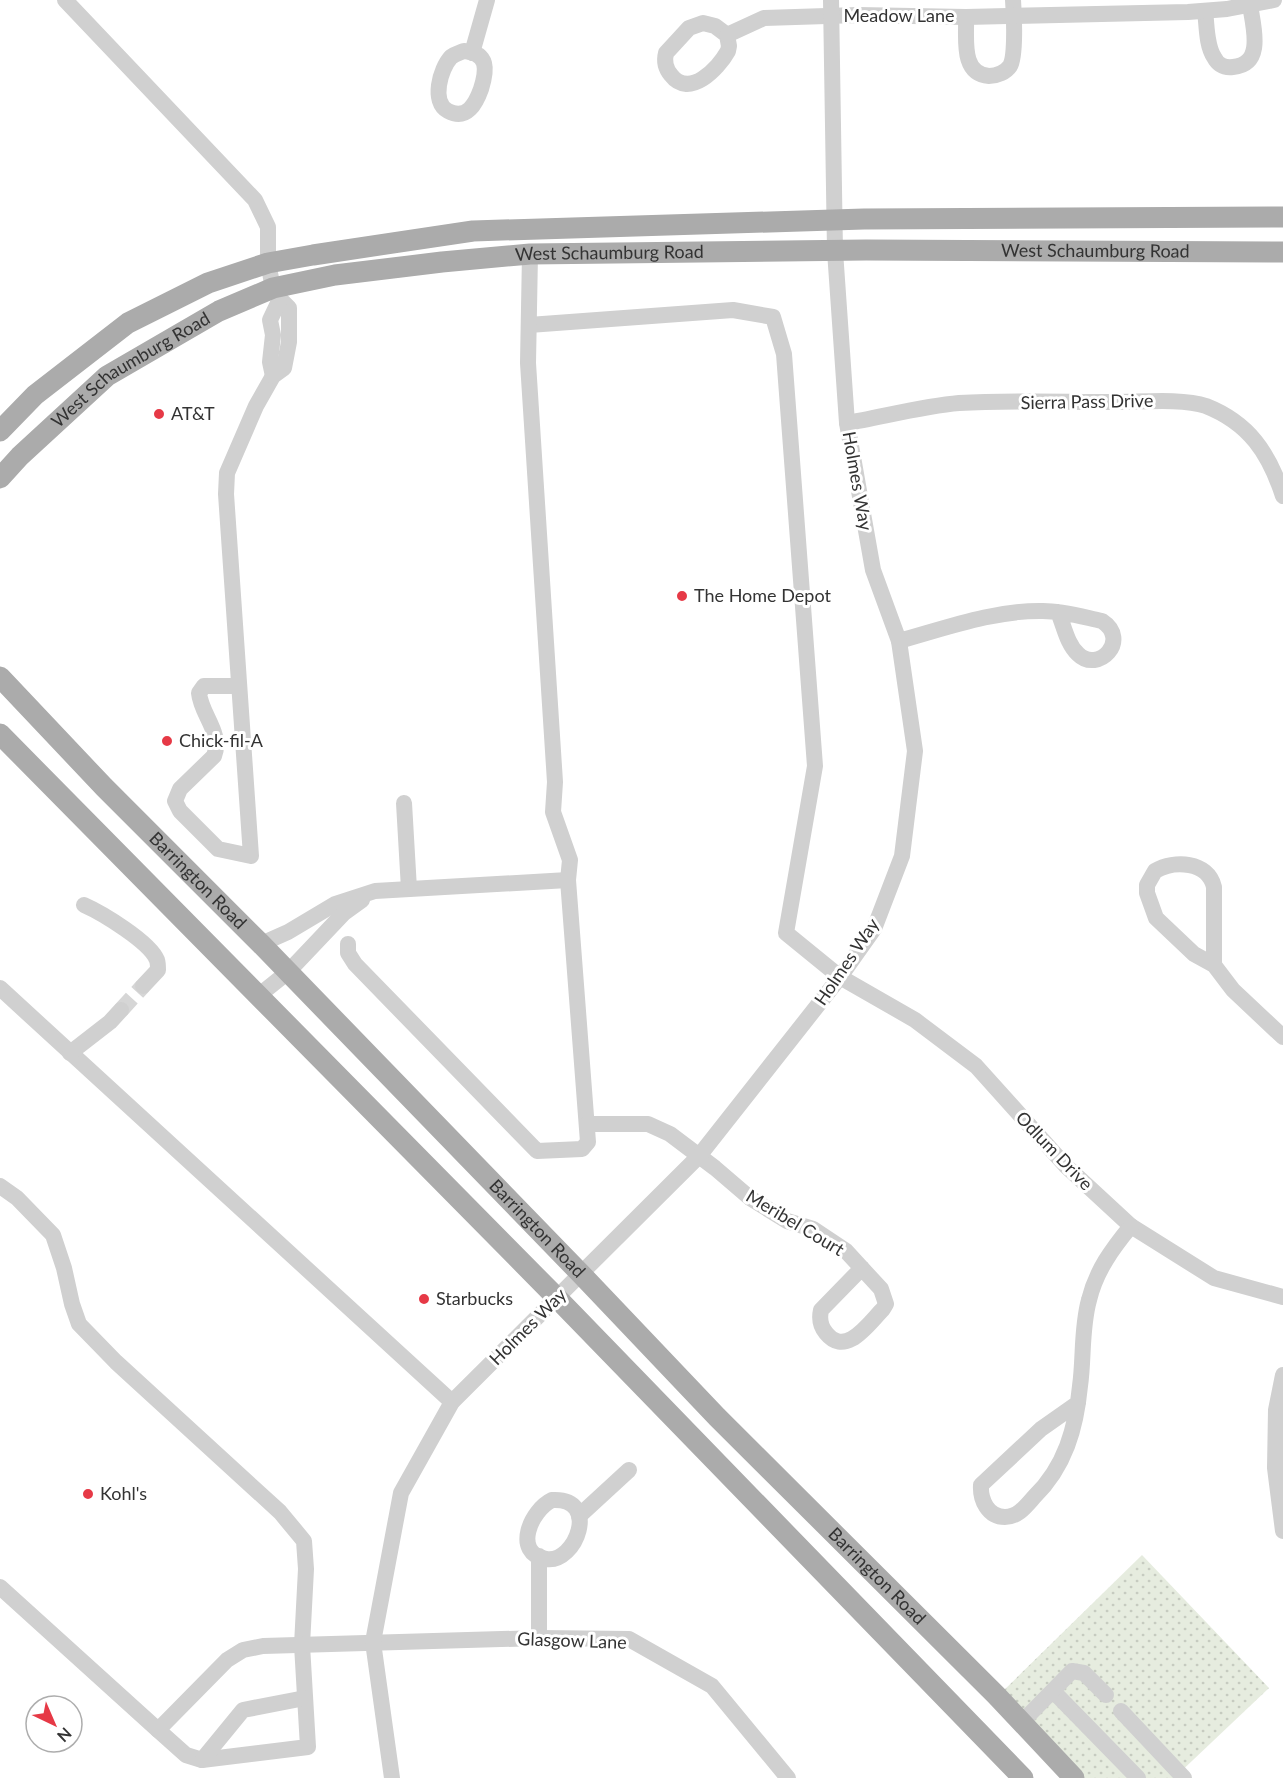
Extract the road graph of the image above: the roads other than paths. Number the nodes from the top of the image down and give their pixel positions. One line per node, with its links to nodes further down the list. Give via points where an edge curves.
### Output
1 (65, 0): 16 (street, via 255,200 268,227)
2 (487, 0): 10 (street)
3 (1274, 0): 4 (street, Meadow Lane)
4 (1250, 5): 7 (street, Meadow Lane); 7 (street, via 1253,54 1234,67 1221,65 1211,52)
5 (831, 8): 8 (street, Meadow Lane); 9 (street, Meadow Lane, via 764,18); 12 (street, Holmes Way)
6 (1014, 8): 7 (street, Meadow Lane); 8 (street, Meadow Lane); 8 (street, Meadow Lane, via 1011,64 992,76 981,74 968,62)
7 (1205, 11)
8 (966, 17)
9 (727, 35)
10 (472, 53)
11 (1283, 217): 12 (main road, West Schaumburg Road)
12 (834, 221): 13 (street, Holmes Way); 16 (main road, West Schaumburg Road, via 473,231)
13 (835, 251): 14 (main road, West Schaumburg Road); 15 (main road, West Schaumburg Road); 19 (street, Holmes Way)
14 (1283, 252)
15 (530, 254): 17 (main road, West Schaumburg Road, via 335,275); 18 (street)
16 (267, 263): 17 (street); 20 (main road, West Schaumburg Road, via 208,283 128,323 35,395)
17 (276, 293): 21 (main road, West Schaumburg Road, via 219,311 106,376); 26 (street, via 289,308 290,342 284,368 273,376 256,406 226,473)
18 (529, 325): 29 (street, via 555,782 553,812 570,860); 37 (street, Odlum Drive, via 733,310 773,317 784,354 815,766 786,933)
19 (847, 423): 22 (street, Sierra Pass Drive, via 958,403 1168,401 1203,405 1244,429 1263,448); 24 (street, Holmes Way, via 873,570)
20 (0, 431)
21 (0, 478)
22 (1283, 496)
23 (1058, 612): 24 (street, via 993,616)
24 (899, 641): 37 (street, Holmes Way, via 915,751 902,855 874,929)
25 (0, 677): 33 (main road, Barrington Road)
26 (239, 686): 26 (street, via 250,850 215,837 184,799 188,781 214,756 217,748 199,693 204,686)
27 (0, 734): 40 (main road, Barrington Road)
28 (404, 804): 30 (street)
29 (568, 880): 30 (street); 44 (street)
30 (410, 889): 31 (street)
31 (375, 891): 33 (street, via 335,904); 36 (street, via 344,913)
32 (84, 905): 38 (street, via 116,922 157,960 158,970)
33 (261, 944): 36 (main road, Barrington Road)
34 (348, 944): 44 (street, via 355,964 537,1151 582,1149 588,1142)
35 (1214, 965): 35 (street, via 1214,887 1209,874 1197,866 1169,866 1155,871 1147,893 1156,918 1194,954); 42 (street, via 1233,990)
36 (288, 972): 40 (street); 49 (main road, Barrington Road)
37 (840, 977): 45 (street, Holmes Way); 47 (street, Odlum Drive, via 915,1020 976,1065 1065,1166)
38 (143, 986)
39 (0, 988): 43 (street)
40 (258, 996): 51 (main road, Barrington Road)
41 (121, 1010): 43 (street)
42 (1283, 1037)
43 (70, 1053): 53 (street)
44 (587, 1124): 45 (street, Meribel Court, via 648,1124 670,1134)
45 (699, 1156): 48 (street, Meribel Court, via 750,1198 787,1221 813,1229 846,1251); 49 (street, Holmes Way)
46 (0, 1186): 62 (street, via 53,1235 79,1324 280,1512 304,1541)
47 (1131, 1226): 50 (street, Odlum Drive, via 1214,1278); 54 (street, via 1110,1251 1090,1294)
48 (862, 1268)
49 (581, 1274): 51 (street, Holmes Way); 67 (main road, Barrington Road, via 717,1417)
50 (1283, 1297)
51 (557, 1298): 53 (street, Holmes Way); 72 (main road, Barrington Road)
52 (1283, 1375): 57 (street, via 1276,1410 1275,1468)
53 (452, 1402): 61 (street, Holmes Way, via 401,1493)
54 (1078, 1403): 54 (street, via 1041,1429 981,1485 983,1503 990,1511 1011,1517 1047,1485 1071,1438)
55 (629, 1470): 56 (street)
56 (579, 1516): 58 (street, via 580,1526 565,1553 551,1559); 58 (street, via 573,1505 559,1500 540,1508 526,1536 531,1550)
57 (1283, 1532)
58 (539, 1556): 60 (street)
59 (0, 1587): 68 (street)
60 (539, 1638): 61 (street, Glasgow Lane); 71 (street, Glasgow Lane, via 629,1639 670,1662 712,1686)
61 (373, 1642): 62 (street, Glasgow Lane); 70 (street, Holmes Way)
62 (302, 1645): 65 (street); 68 (street, Glasgow Lane, via 243,1650 227,1660)
63 (1053, 1690): 64 (street, via 1072,1671 1078,1671); 67 (street); 74 (street)
64 (1106, 1695)
65 (305, 1698): 69 (street, via 243,1710); 69 (street, via 308,1747)
66 (1121, 1711): 75 (street)
67 (1022, 1722): 73 (main road, Barrington Road)
68 (158, 1730): 69 (street, via 186,1755)
69 (202, 1760)
70 (392, 1778)
71 (788, 1778)
72 (1023, 1778)
73 (1074, 1778)
74 (1138, 1778)
75 (1184, 1778)

